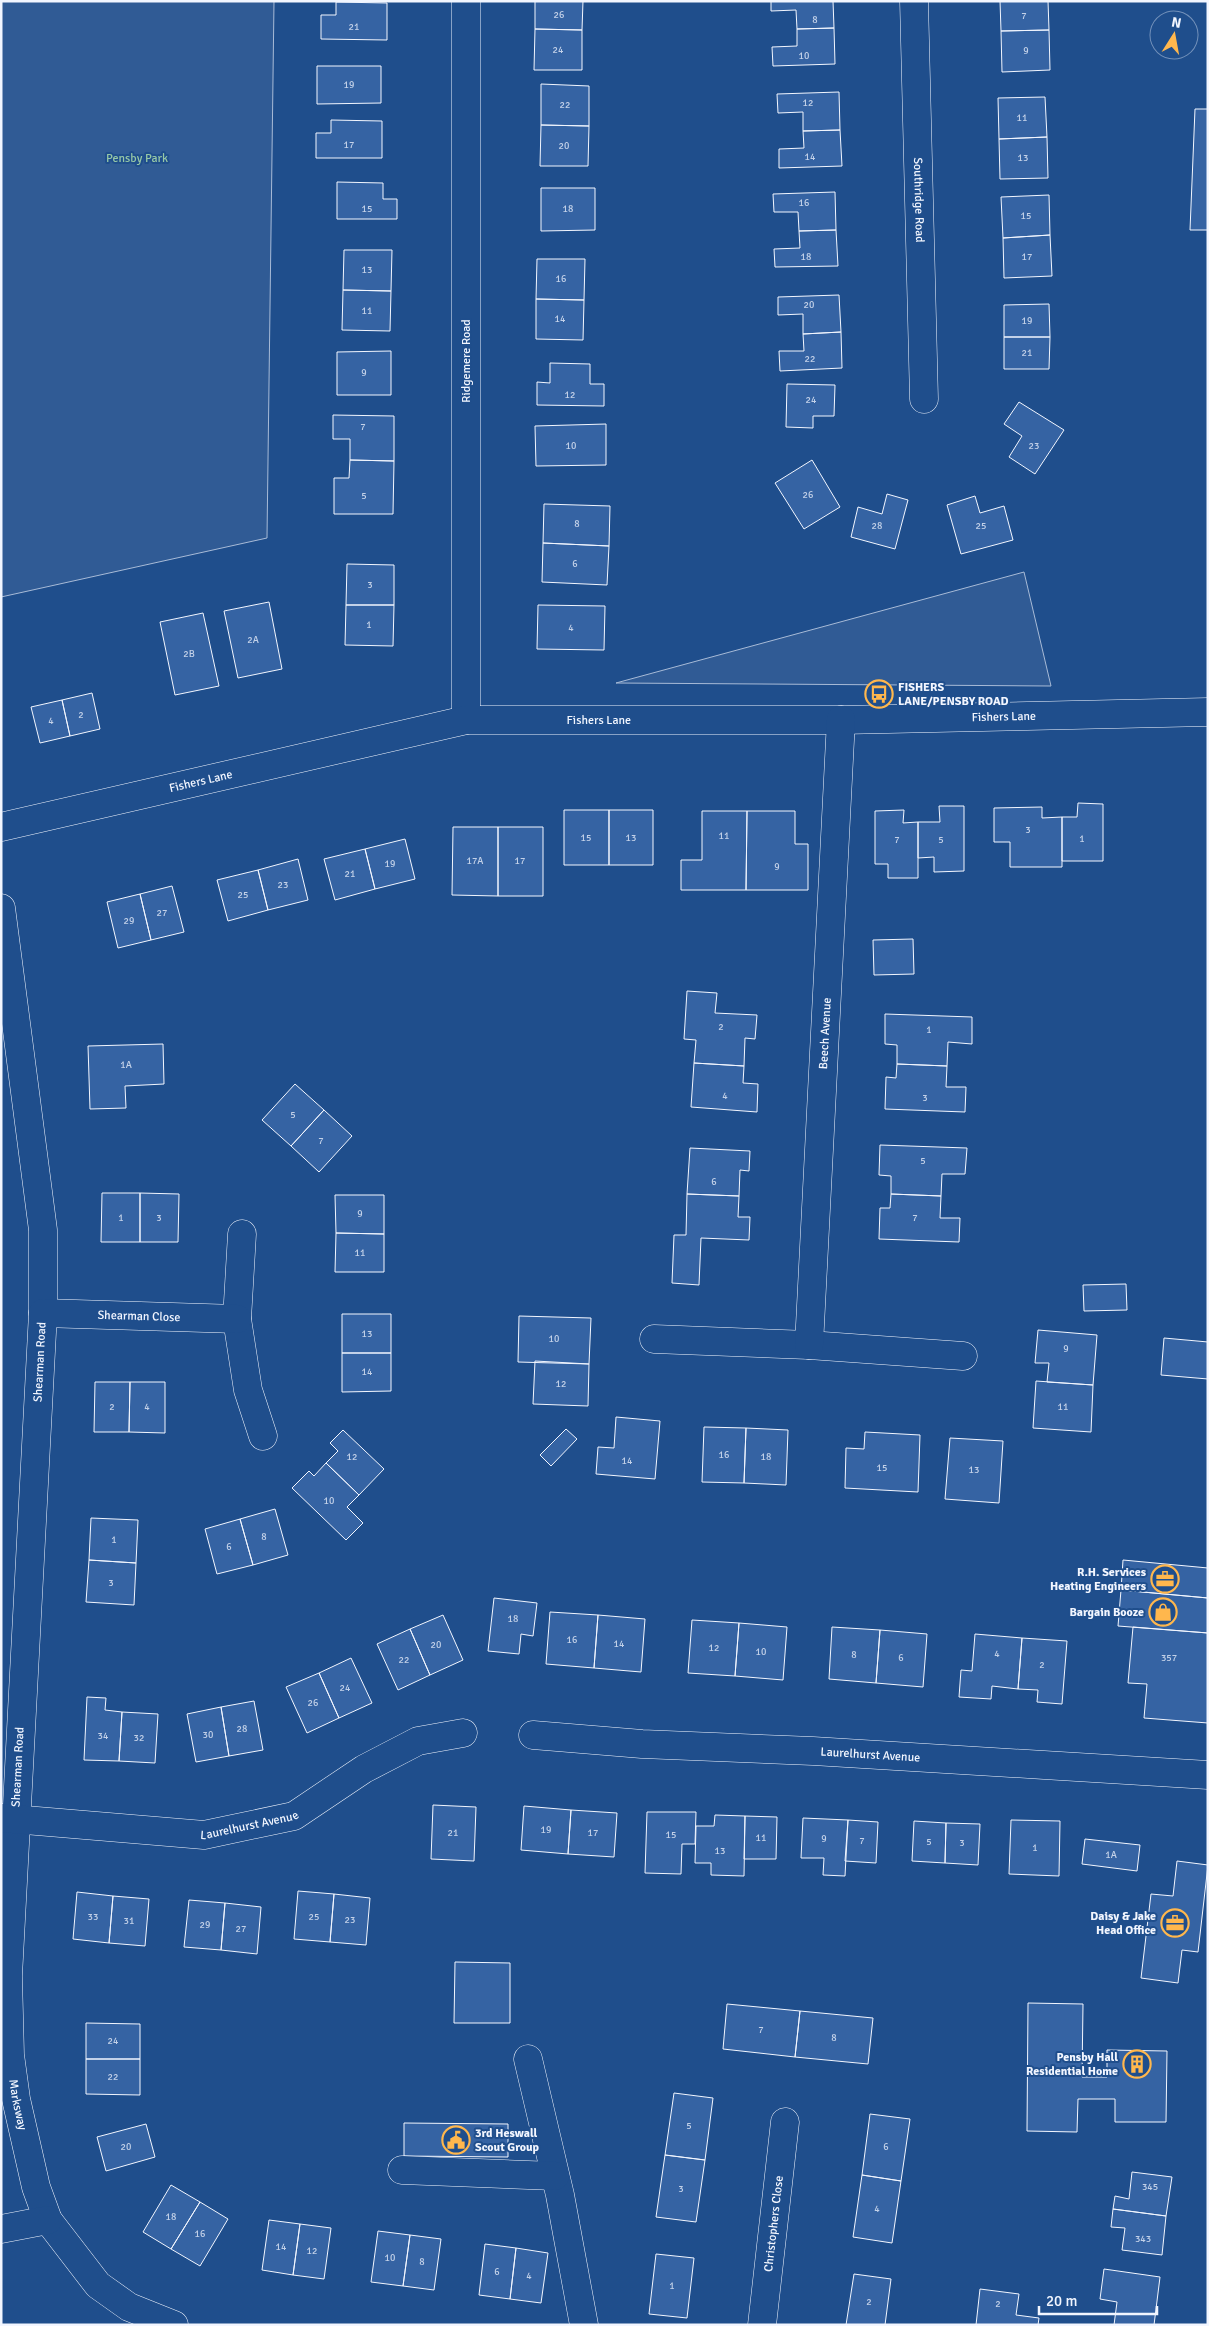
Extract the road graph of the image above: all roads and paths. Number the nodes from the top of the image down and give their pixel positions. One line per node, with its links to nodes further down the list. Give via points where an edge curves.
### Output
1 (466, 1): 5 (street, Ridgemere Road)
2 (914, 1): 3 (street, Southridge Road)
3 (924, 399)
4 (1208, 712): 6 (street, Fishers Lane)
5 (466, 720): 6 (street, Fishers Lane); 7 (street, Fishers Lane)
6 (841, 720): 13 (street, Beech Avenue)
7 (1, 827)
8 (1, 908): 10 (street, Shearman Road, via 43,1230)
9 (242, 1234): 11 (street)
10 (43, 1313): 11 (street, Shearman Close); 19 (street, Shearman Road)
11 (237, 1319): 15 (street, via 248,1390)
12 (654, 1339): 13 (street)
13 (809, 1346): 14 (street)
14 (963, 1356)
15 (263, 1436)
16 (464, 1733): 19 (street, Laurelhurst Avenue, via 418,1741 364,1769 294,1816 204,1835)
17 (533, 1735): 18 (street, Laurelhurst Avenue, via 642,1744)
18 (1208, 1775)
19 (8, 1819): 24 (street, Marksway, via 10,2055 16,2099 36,2187)
20 (528, 2059): 23 (street)
21 (785, 2122): 28 (street, Christophers Close)
22 (402, 2170): 23 (street)
23 (555, 2176): 27 (street)
24 (48, 2220): 25 (street); 26 (street, Marksway, via 98,2285 129,2308)
25 (1, 2229)
26 (174, 2325)
27 (584, 2325)
28 (762, 2325)

